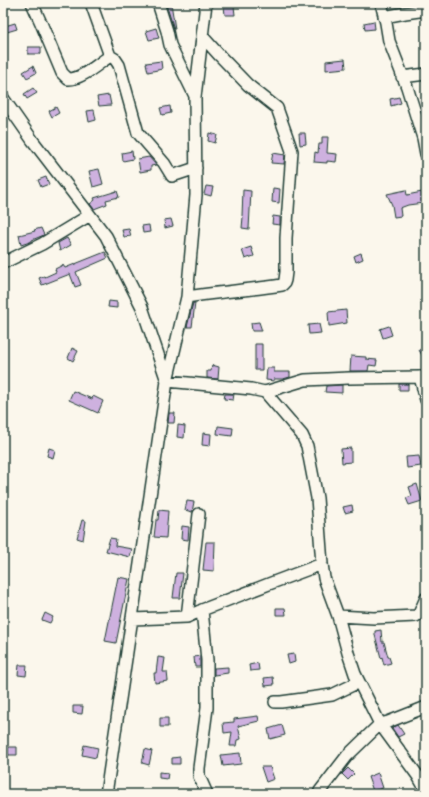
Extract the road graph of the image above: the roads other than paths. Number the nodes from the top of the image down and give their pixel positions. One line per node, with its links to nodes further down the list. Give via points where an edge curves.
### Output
1 (32, 3): 9 (street, via 62,73 68,79 72,80 84,74)
2 (91, 3): 9 (street)
3 (158, 3): 12 (street, via 170,45)
4 (206, 3): 8 (street)
5 (380, 3): 7 (street)
6 (426, 10): 7 (street)
7 (384, 17): 11 (street, via 389,41)
8 (202, 36): 12 (street); 19 (street, via 248,85 277,108 292,151 286,272 282,285)
9 (110, 56): 16 (street, via 119,65 138,133 172,176)
10 (426, 74): 11 (street)
11 (402, 77): 14 (street)
12 (195, 97): 16 (street)
13 (3, 98): 17 (street)
14 (425, 142): 15 (street)
15 (426, 154)
16 (196, 168): 19 (street)
17 (90, 215): 18 (street, via 42,244); 21 (street, via 106,236 142,308)
18 (3, 263)
19 (187, 297): 21 (street)
20 (423, 380): 22 (street, via 306,380); 23 (street)
21 (167, 381): 22 (street); 30 (street)
22 (265, 392): 25 (street, via 302,434 307,446 317,498)
23 (426, 400)
24 (199, 514): 29 (street)
25 (322, 564): 27 (street); 28 (street, via 324,578)
26 (426, 598): 28 (street, via 416,616)
27 (202, 610): 29 (street); 37 (street, via 207,660 207,708 199,776)
28 (338, 616): 31 (street)
29 (187, 618): 30 (street)
30 (132, 619): 36 (street)
31 (359, 682): 32 (street, via 332,695); 34 (street)
32 (275, 702)
33 (426, 707): 34 (street)
34 (380, 724): 35 (street); 38 (street, via 347,756)
35 (426, 790)
36 (106, 794)
37 (207, 794)
38 (319, 794)

